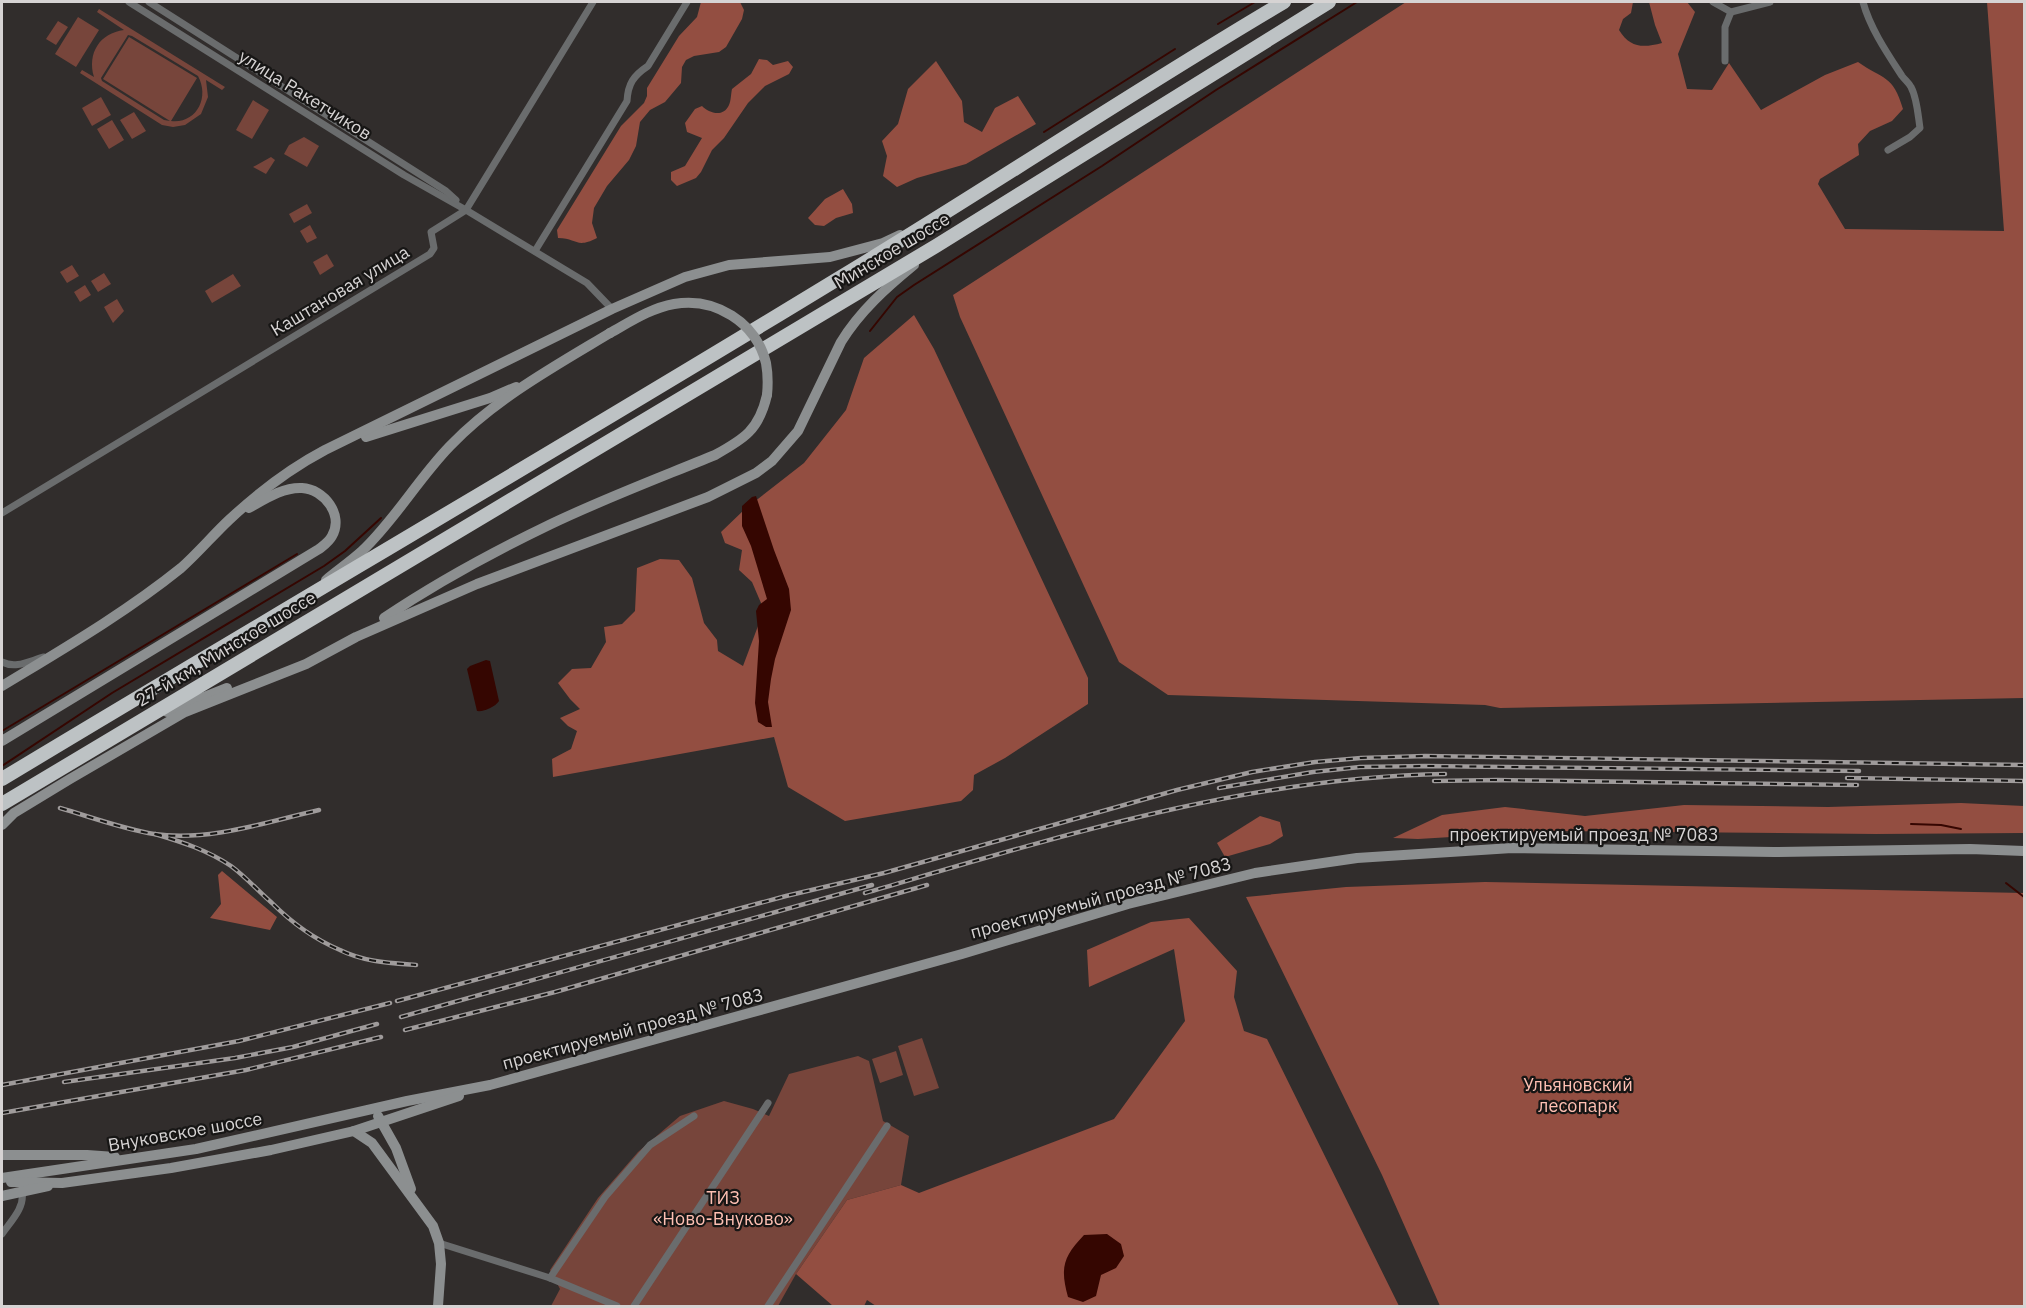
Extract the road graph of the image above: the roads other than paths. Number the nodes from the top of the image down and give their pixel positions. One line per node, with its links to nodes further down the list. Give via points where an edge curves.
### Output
1 (129, 2): 13 (street, улица Ракетчиков)
2 (149, 2): 13 (street, улица Ракетчиков, via 446,191)
3 (593, 2): 13 (street, Каштановая улица)
4 (687, 2): 16 (street, via 648,66 631,81 627,101)
5 (1284, 2): 14 (highway, Минское шоссе)
6 (1329, 2): 15 (highway, Минское шоссе)
7 (1713, 2): 10 (street)
8 (1770, 2): 10 (street)
9 (1863, 2): 12 (street, via 1876,34 1911,86 1920,128)
10 (1731, 12): 11 (street, via 1725,27)
11 (1725, 61)
12 (1888, 150)
13 (466, 210): 16 (street, улица Ракетчиков); 21 (street, Каштановая улица, via 431,232 434,248 430,254)
14 (942, 216): 17 (main road, via 883,243 830,257 706,270); 20 (highway, Минское шоссе)
15 (936, 246): 23 (highway, Минское шоссе); 25 (main road, via 884,290 849,329 798,431 756,473 708,497 486,580)
16 (535, 251): 17 (street, улица Ракетчиков, via 587,283)
17 (612, 309): 19 (main road)
18 (533, 380): 19 (main road, via 490,398); 24 (main road, via 451,444 362,551); 25 (main road, bridge, via 657,309 695,303 717,307 743,324 761,349 768,379 758,422 735,444 549,525 406,603)
19 (325, 450): 22 (main road, via 298,464)
20 (458, 508): 24 (highway, 27-й км, Минское шоссе)
21 (2, 513)
22 (228, 520): 26 (main road, via 189,561 158,586); 32 (main road, via 271,495 302,488 322,495 329,503 335,524 334,534 319,549)
23 (469, 524): 31 (highway, 27-й км, Минское шоссе)
24 (290, 607): 33 (highway, 27-й км, Минское шоссе)
25 (356, 637): 28 (main road)
26 (58, 653): 27 (street, via 16,666); 29 (main road); 30 (main road)
27 (2, 662)
28 (291, 670): 31 (main road, via 226,688); 35 (main road, via 184,712 14,813)
29 (2, 686)
30 (2, 693)
31 (120, 733): 34 (highway, 27-й км, Минское шоссе)
32 (2, 741)
33 (2, 779)
34 (2, 804)
35 (2, 825)
36 (2025, 851): 37 (main road, проектируемый проезд № 7083, via 1512,848 1357,858 1255,873 1128,904)
37 (490, 1085): 39 (main road, проектируемый проезд № 7083); 41 (main road, проектируемый проезд № 7083)
38 (768, 1103): 58 (street)
39 (373, 1109): 41 (main road); 42 (main road); 47 (main road, Внуковское шоссе, via 196,1149)
40 (694, 1116): 55 (street, via 650,1145 605,1197)
41 (382, 1122): 42 (main road, Внуковское шоссе); 52 (main road)
42 (371, 1126): 44 (main road, Внуковское шоссе); 45 (main road)
43 (887, 1126): 59 (street)
44 (354, 1131): 45 (main road); 49 (main road, Внуковское шоссе, via 221,1160)
45 (372, 1143): 52 (main road)
46 (2, 1155): 47 (main road)
47 (133, 1159): 48 (main road, Внуковское шоссе)
48 (2, 1180): 49 (main road, Внуковское шоссе)
49 (63, 1183): 50 (main road)
50 (22, 1192): 51 (main road); 53 (street, via 19,1210)
51 (2, 1196)
52 (416, 1200): 54 (main road)
53 (2, 1234)
54 (439, 1243): 55 (street); 56 (main road)
55 (550, 1278): 57 (street)
56 (438, 1306)
57 (617, 1306)
58 (634, 1306)
59 (768, 1306)

